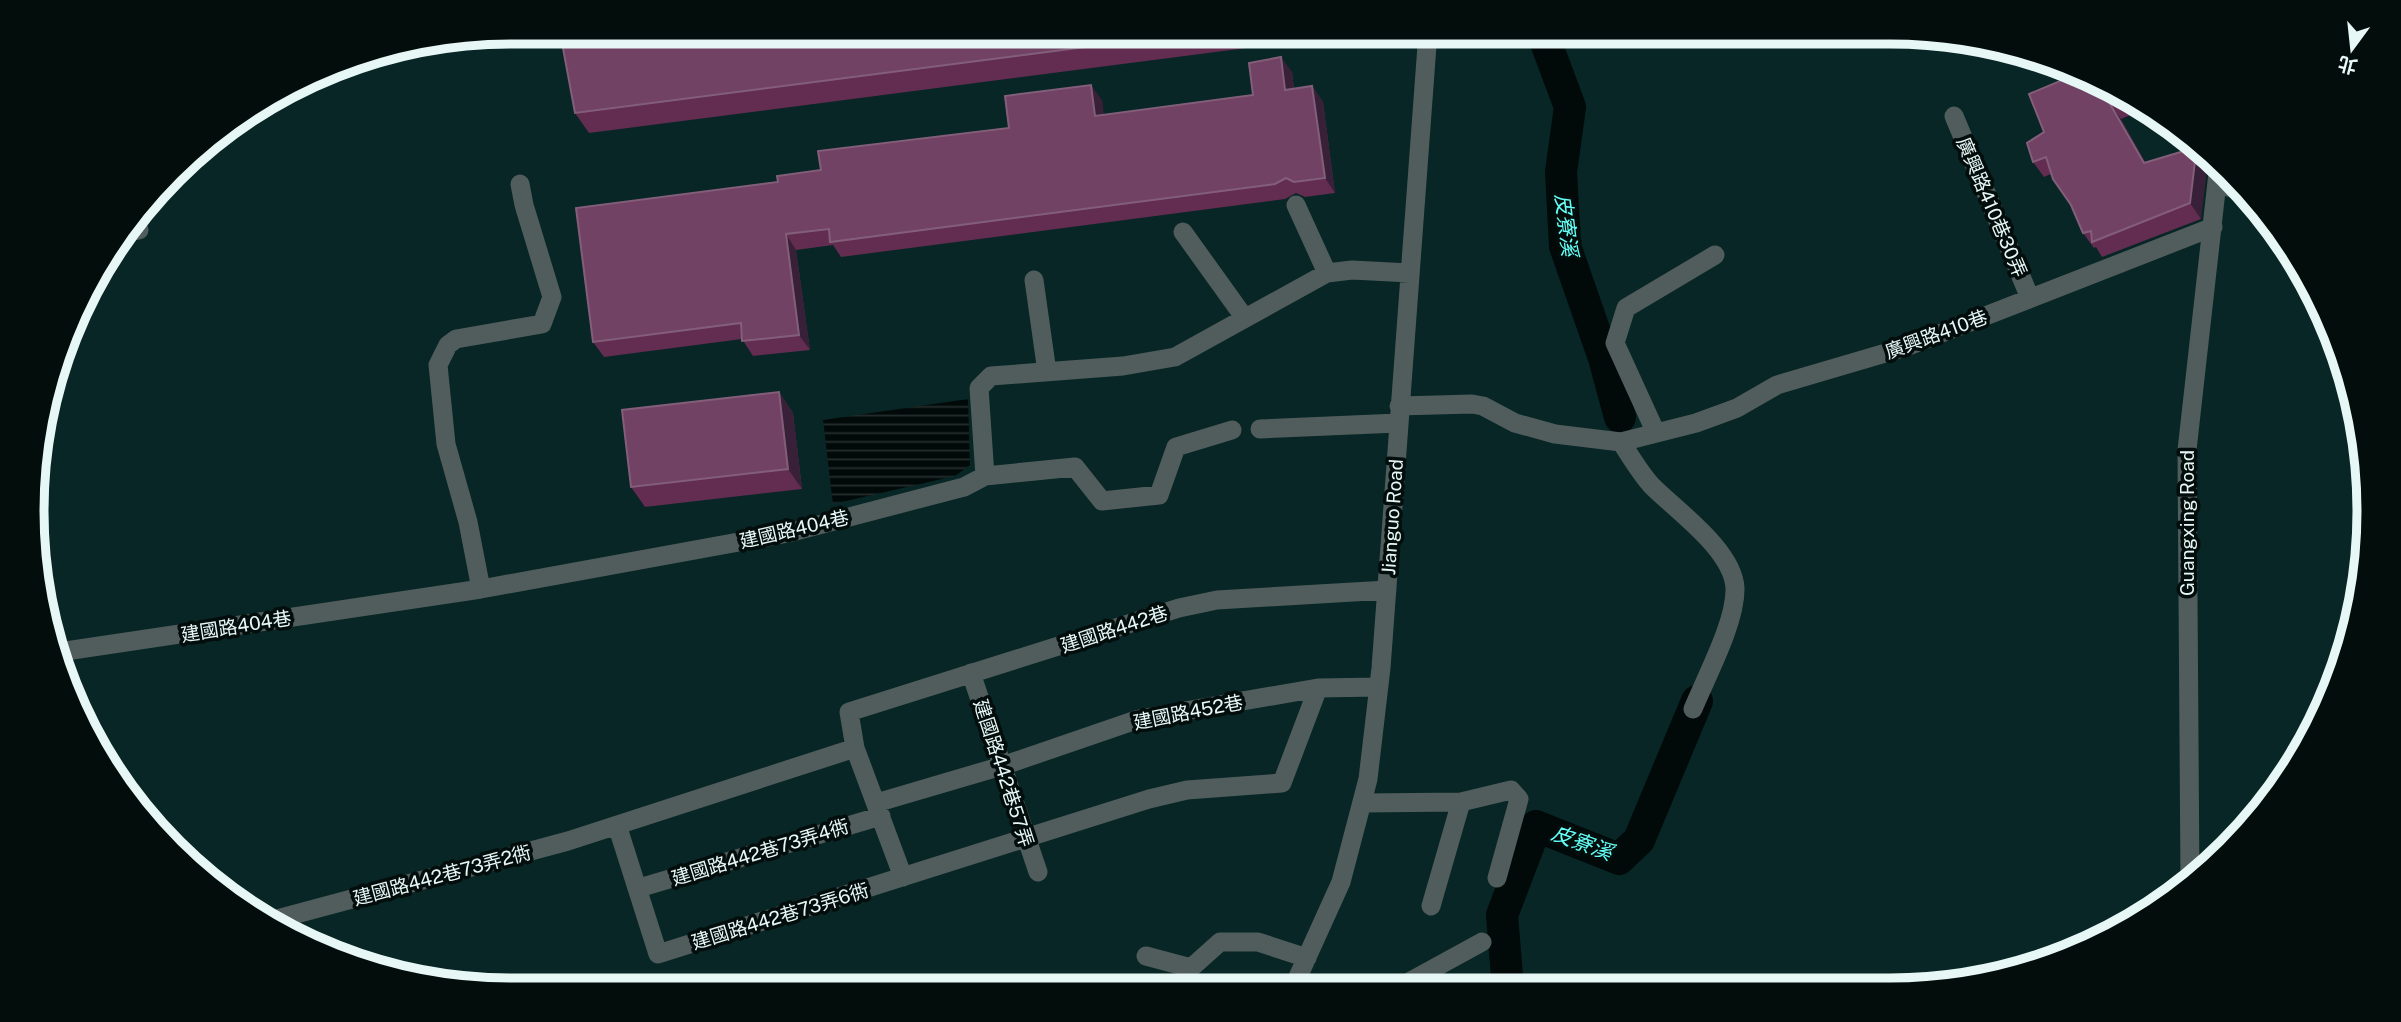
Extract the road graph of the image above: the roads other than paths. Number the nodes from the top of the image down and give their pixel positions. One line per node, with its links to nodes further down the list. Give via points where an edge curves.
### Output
1 (1427, 44): 12 (street, Jianguo Road)
2 (1954, 116): 14 (street, 廣興路410巷30弄)
3 (2218, 179): 5 (street, Guangxing Road)
4 (520, 184): 23 (street, via 552,297 546,317 542,324 456,339 438,365 446,444)
5 (2217, 184): 6 (street); 8 (street, Guangxing Road)
6 (2225, 186)
7 (1296, 205): 11 (street)
8 (2213, 227): 14 (street, 廣興路410巷); 37 (street, Guangxing Road, via 2186,450)
9 (1182, 232): 15 (street)
10 (1715, 256): 20 (street, via 1626,308 1615,342)
11 (1327, 273): 12 (street); 15 (street)
12 (1410, 273): 17 (street, Jianguo Road)
13 (1034, 279): 16 (street)
14 (2030, 298): 20 (street, 廣興路410巷, via 1906,347 1777,385 1738,408 1696,424)
15 (1244, 317): 16 (street, via 1175,357)
16 (1046, 372): 22 (street, via 991,376 979,388)
17 (1399, 414): 18 (street); 21 (street, via 1472,404 1555,434); 24 (street, Jianguo Road)
18 (1259, 429)
19 (1232, 430): 22 (street, 建國路404巷, via 1176,447 1159,495 1101,501 1075,467)
20 (1656, 433): 21 (street, 廣興路410巷)
21 (1621, 442): 29 (street, via 1650,484 1719,551 1730,569 1735,588 1729,620)
22 (985, 476): 23 (street, 建國路404巷, via 964,488 788,533)
23 (481, 589): 25 (street, 建國路404巷)
24 (1387, 590): 26 (street, 建國路442巷, via 1217,600); 27 (street, Jianguo Road)
25 (66, 651)
26 (971, 673): 30 (street, 建國路442巷, via 849,712); 31 (street, 建國路442巷57弄)
27 (1379, 687): 28 (street, 建國路452巷); 33 (street, Jianguo Road)
28 (1318, 688): 31 (street, 建國路452巷, via 1139,719); 36 (street, 建國路442巷73弄6衖, via 1282,783 1187,790)
29 (1693, 709)
30 (855, 748): 34 (street); 35 (street, 建國路442巷73弄2衖)
31 (1002, 766): 34 (street, 建國路452巷); 36 (street, 建國路442巷57弄)
32 (1461, 802): 33 (street); 40 (street, via 1511,790 1520,799); 42 (street)
33 (1363, 803): 46 (street, Jianguo Road, via 1341,882)
34 (878, 810): 39 (street); 41 (street, 建國路442巷73弄4衖)
35 (617, 825): 41 (street); 43 (street, 建國路442巷73弄2衖)
36 (1027, 839): 38 (street, 建國路442巷57弄); 39 (street, 建國路442巷73弄6衖)
37 (2190, 869)
38 (1038, 872)
39 (903, 877): 41 (street, 建國路442巷73弄6衖, via 658,954)
40 (1497, 878)
41 (639, 888)
42 (1431, 906)
43 (281, 918)
44 (1482, 942): 48 (street)
45 (1146, 956): 46 (street, via 1191,968 1220,942 1258,942)
46 (1307, 958): 47 (street, Jianguo Road)
47 (1298, 978)
48 (1416, 978)

